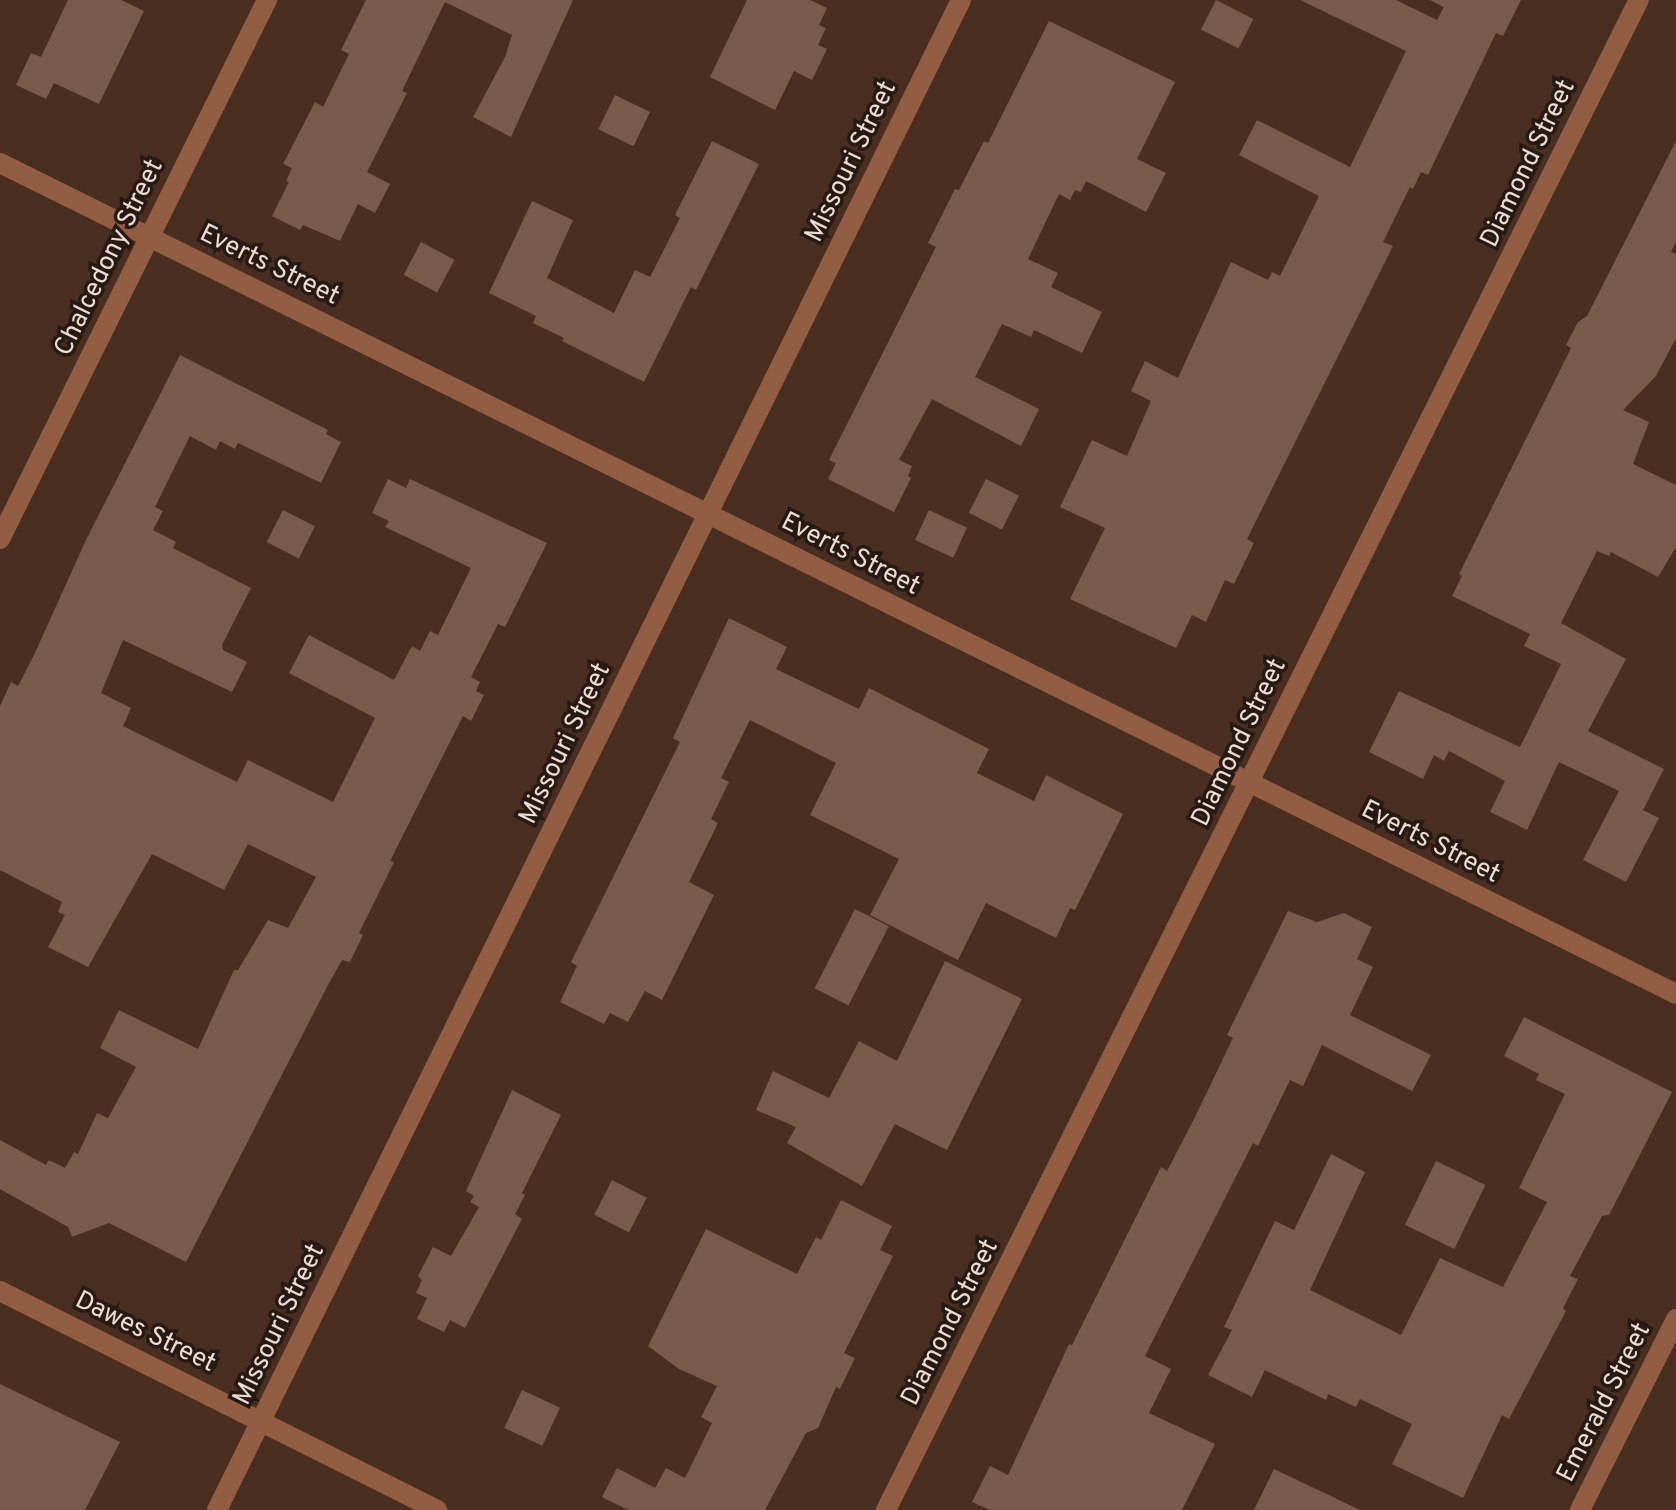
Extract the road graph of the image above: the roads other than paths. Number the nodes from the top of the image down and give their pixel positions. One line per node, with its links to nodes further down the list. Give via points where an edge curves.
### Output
1 (267, 0): 5 (street, Chalcedony Street)
2 (961, 0): 6 (street, Missouri Street)
3 (1639, 0): 8 (street, Diamond Street)
4 (0, 163): 5 (street, Everts Street)
5 (150, 236): 6 (street, Everts Street); 7 (street, Chalcedony Street)
6 (708, 513): 8 (street, Everts Street); 12 (street, Missouri Street)
7 (0, 539)
8 (1250, 782): 9 (street, Everts Street); 15 (street, Diamond Street)
9 (1676, 994)
10 (0, 1291): 12 (street, Dawes Street)
11 (1676, 1319): 16 (street, Emerald Street)
12 (262, 1420): 13 (street, Missouri Street); 14 (street, Dawes Street)
13 (217, 1510)
14 (437, 1510)
15 (886, 1510)
16 (1580, 1510)

